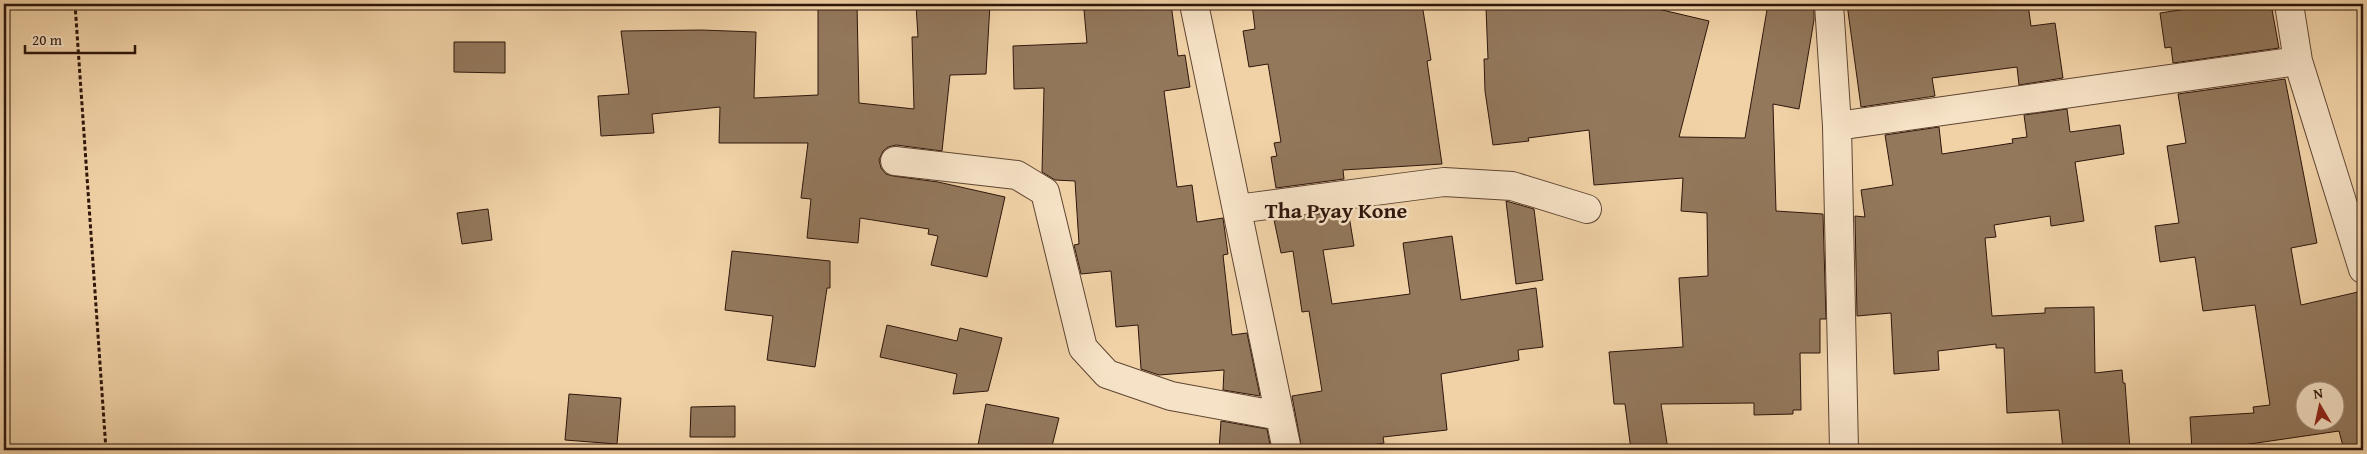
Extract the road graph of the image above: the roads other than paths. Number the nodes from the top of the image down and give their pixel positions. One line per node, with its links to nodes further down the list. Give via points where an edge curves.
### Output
1 (1194, 4): 7 (street)
2 (1828, 4): 5 (street)
3 (2289, 4): 4 (street)
4 (2298, 61): 5 (street); 9 (street)
5 (1837, 126): 12 (street)
6 (895, 162): 10 (street, via 1018,175 1044,192 1083,348 1107,374 1171,396)
7 (1237, 209): 8 (street, via 1444,182 1512,186); 10 (street)
8 (1587, 209)
9 (2363, 269)
10 (1280, 416): 11 (street)
11 (1287, 450)
12 (1844, 450)

